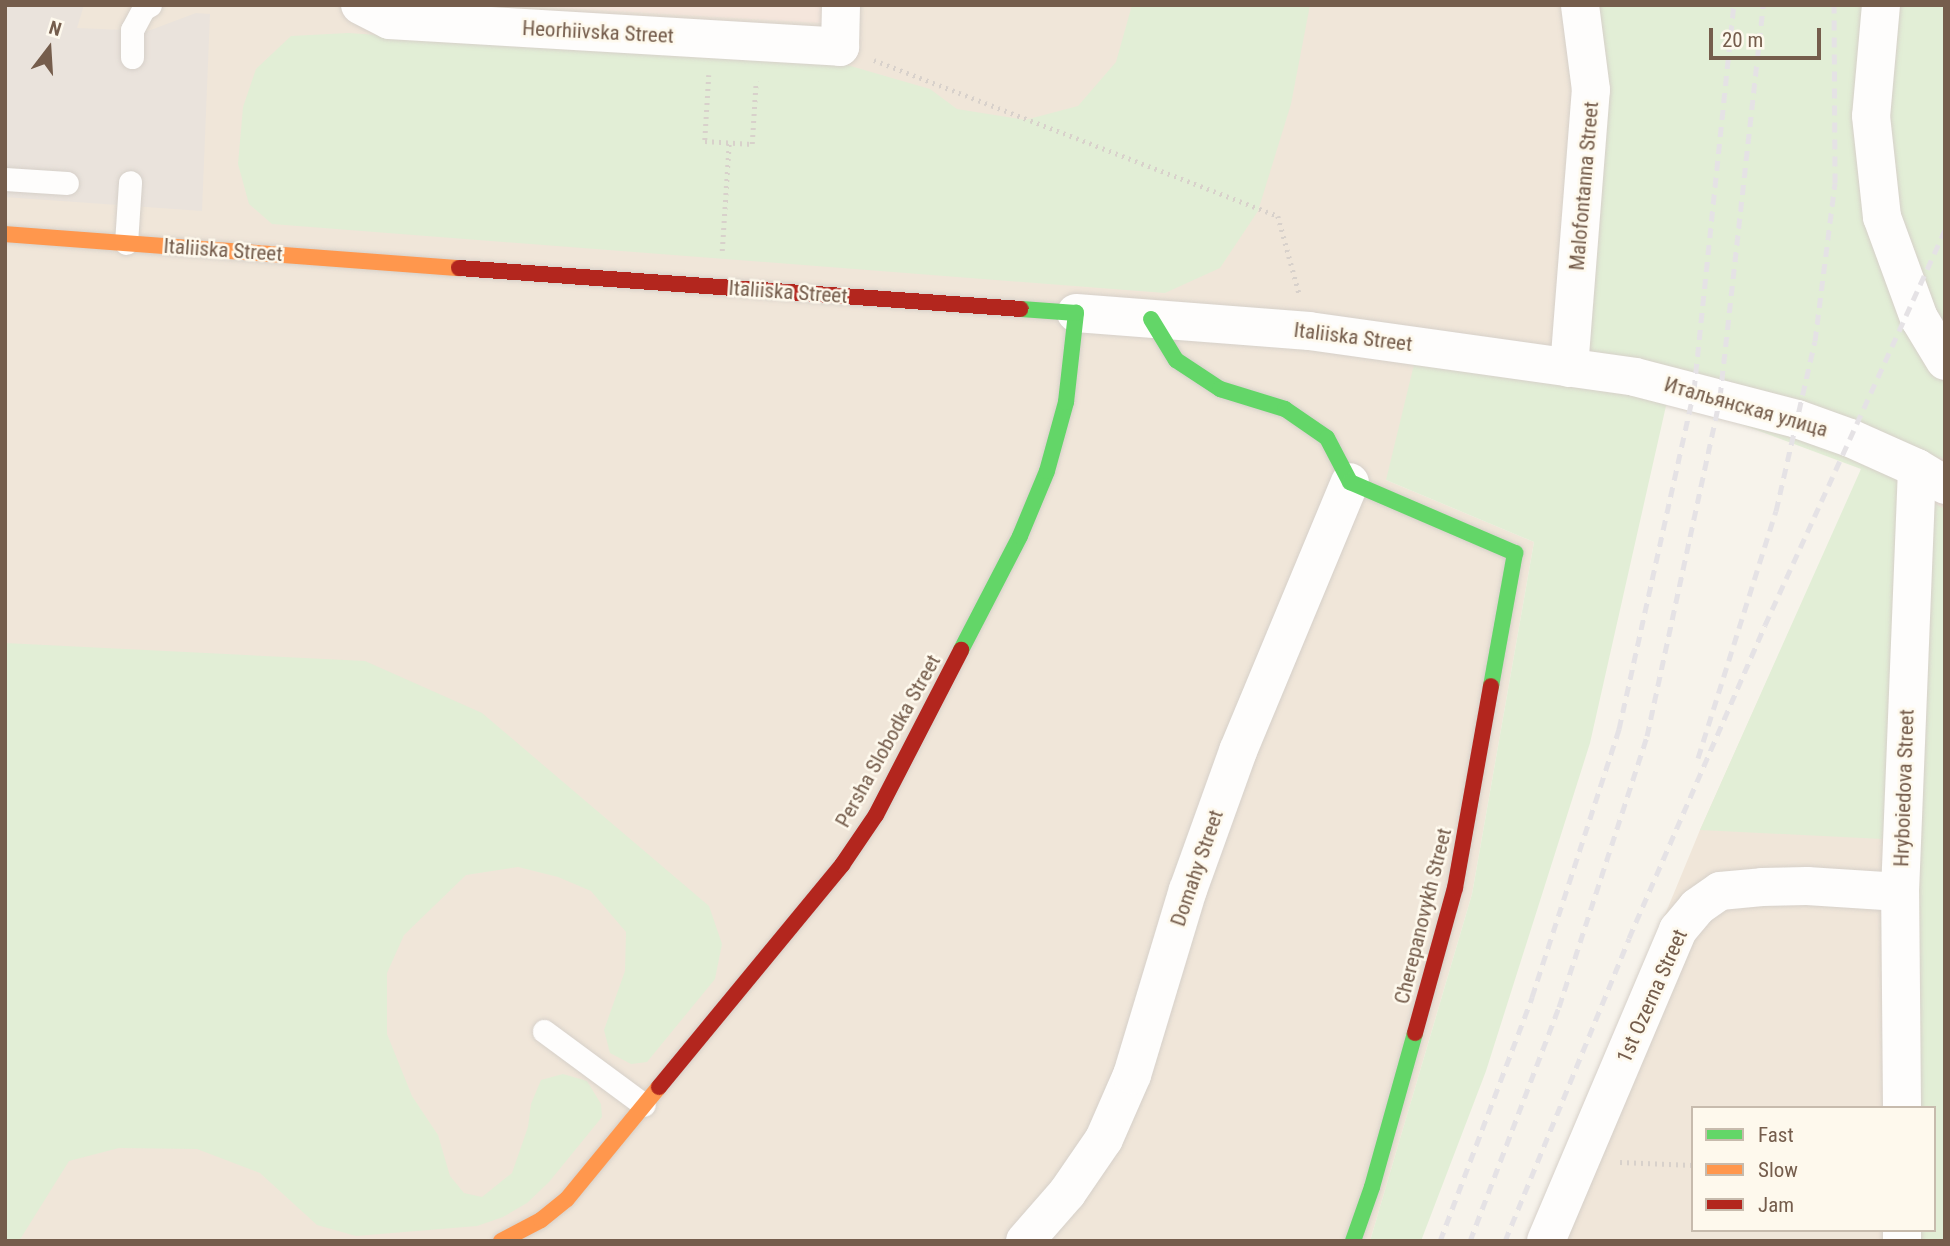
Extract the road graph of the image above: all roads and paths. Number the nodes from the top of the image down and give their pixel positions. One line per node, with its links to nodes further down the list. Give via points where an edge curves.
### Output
1 (149, 5): 7 (lane, via 132,30)
2 (360, 5): 6 (street, Heorhiivska Street, via 389,20)
3 (841, 5): 6 (street)
4 (1580, 5): 21 (street, Malofontanna Street, via 1591,90)
5 (1881, 5): 20 (street, via 1871,116 1882,216 1919,318)
6 (840, 47): 19 (path, via 1278,216)
7 (132, 57)
8 (709, 77): 10 (path, via 705,141)
9 (756, 80): 10 (path, via 752,144)
10 (729, 143): 16 (path)
11 (5, 179): 13 (lane)
12 (130, 182): 15 (lane)
13 (67, 183)
14 (5, 234): 15 (street, Italiiska Street)
15 (126, 243): 16 (street, Italiiska Street)
16 (720, 287): 17 (street, Italiiska Street)
17 (1076, 313): 18 (street, Italiiska Street); 26 (street, Persha Slobodka Street, via 1066,402 1047,471 1020,536 876,814 842,865)
18 (1151, 319): 19 (street, Italiiska Street); 23 (street, via 1176,360 1220,389 1285,409 1327,438)
19 (1309, 331): 21 (street, Italiiska Street)
20 (1945, 361)
21 (1569, 368): 22 (street, Итальянская улица, via 1635,377 1733,401 1850,438)
22 (1931, 476): 24 (street, Hryboiedova Street)
23 (1350, 482): 31 (street, Domahy Street, via 1238,751 1188,890 1132,1075 1104,1139 1067,1194); 32 (street, Cherepanovykh Street, via 1515,553 1455,888)
24 (1900, 892): 27 (street, Hryboiedova Street); 28 (street, 1st Ozerna Street, via 1762,887 1720,891 1697,907 1678,930)
25 (544, 1031): 26 (lane)
26 (644, 1105): 30 (street, Persha Slobodka Street, via 567,1199 541,1220)
27 (1902, 1106)
28 (1582, 1160): 29 (path); 33 (street, 1st Ozerna Street)
29 (1691, 1165)
30 (501, 1241)
31 (1025, 1241)
32 (1353, 1241)
33 (1546, 1241)

